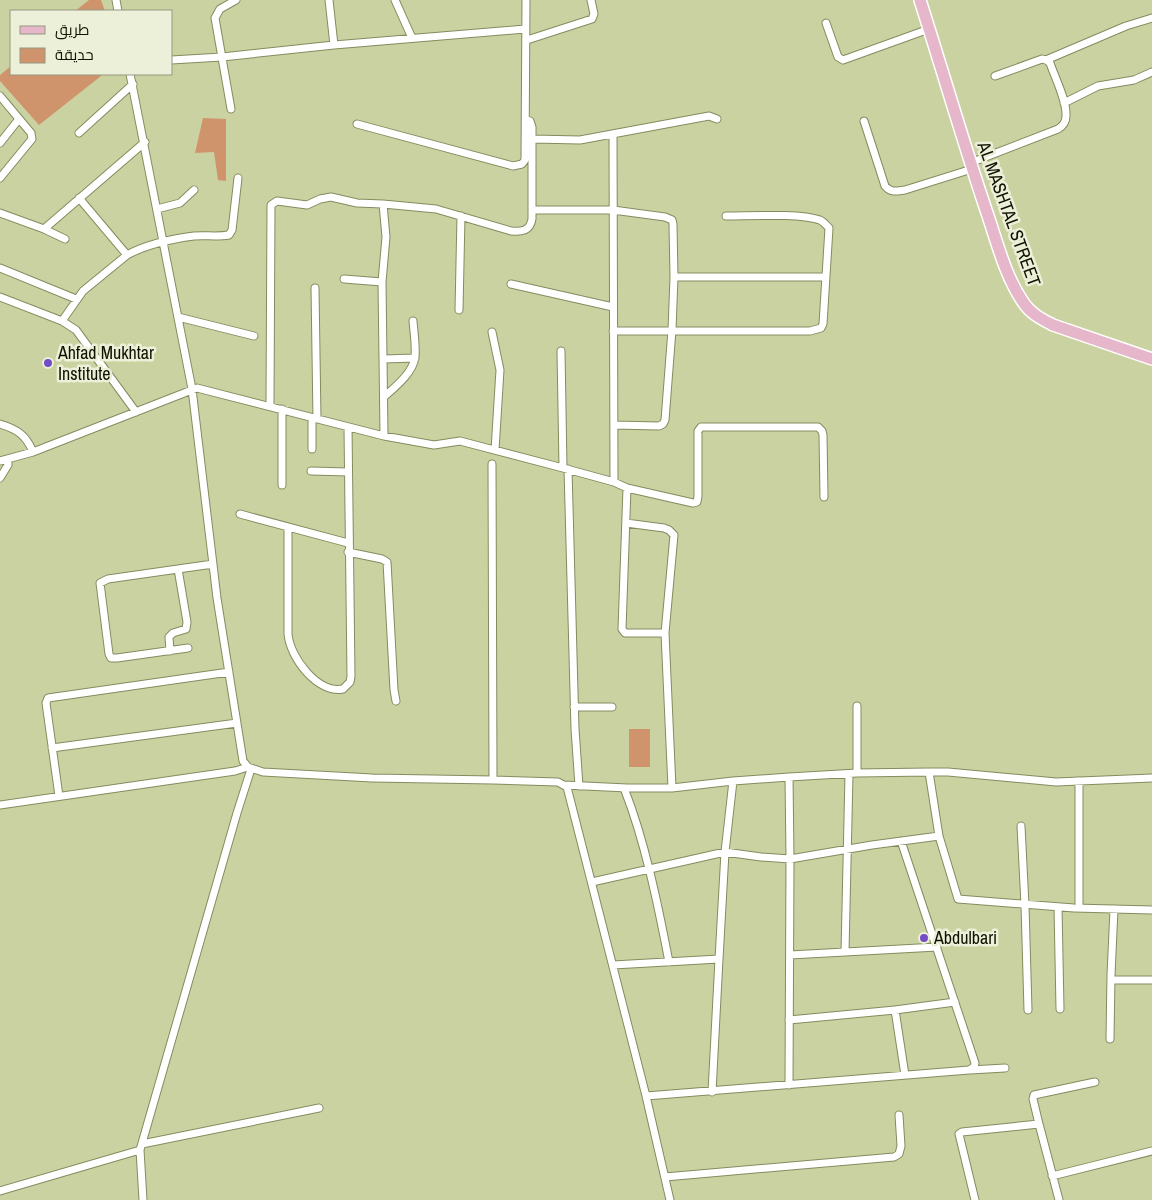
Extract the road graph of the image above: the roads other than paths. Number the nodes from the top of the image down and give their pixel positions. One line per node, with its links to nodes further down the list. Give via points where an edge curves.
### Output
1 (236, 0): 14 (street, via 220,9 215,18)
2 (329, 0): 13 (street)
3 (395, 0): 11 (street)
4 (526, 0): 9 (street)
5 (591, 0): 12 (street, via 592,19)
6 (920, 0): 10 (main road, AL MASHTAL STREET)
7 (1152, 18): 16 (street)
8 (826, 24): 10 (street, via 838,57 843,60)
9 (525, 29): 11 (street); 12 (street)
10 (929, 29): 34 (main road, AL MASHTAL STREET)
11 (412, 38): 13 (street)
12 (527, 40): 26 (street)
13 (334, 45): 14 (street)
14 (222, 57): 15 (street); 23 (street)
15 (172, 60)
16 (1046, 60): 19 (street); 22 (street, via 1050,63)
17 (1152, 72): 22 (street, via 1134,80 1098,86)
18 (130, 75): 20 (street)
19 (995, 76)
20 (132, 84): 29 (street); 32 (street)
21 (0, 96): 25 (street)
22 (1064, 103): 34 (street, via 1067,115 1058,129)
23 (231, 110)
24 (717, 118): 30 (street, via 709,116)
25 (19, 119): 33 (street); 35 (street, via 32,139)
26 (526, 120): 28 (street, via 525,160 513,166); 31 (street, via 532,124)
27 (864, 121): 34 (street, via 885,186 893,192)
28 (357, 124)
29 (79, 133)
30 (613, 134): 31 (street, via 580,140); 42 (street)
31 (532, 139): 41 (street)
32 (145, 142): 38 (street); 40 (street)
33 (0, 143)
34 (971, 166): 71 (main road, AL MASHTAL STREET, via 1002,257 1024,303 1052,325)
35 (0, 178)
36 (238, 178): 48 (street, via 231,233)
37 (194, 190): 40 (street, via 180,204)
38 (79, 198): 46 (street); 49 (street)
39 (383, 204): 44 (street, via 436,209); 54 (street, via 386,237); 74 (street, via 331,197 307,205 278,201 271,205)
40 (157, 209): 48 (street)
41 (532, 210): 42 (street); 44 (street, via 531,224 521,232)
42 (613, 210): 51 (street, via 672,220); 59 (street)
43 (0, 213): 46 (street)
44 (460, 216): 60 (street)
45 (726, 216): 52 (street, via 822,221 829,228)
46 (44, 229): 47 (street)
47 (65, 239)
48 (164, 242): 49 (street); 61 (street)
49 (126, 255): 58 (street)
50 (0, 268): 58 (street)
51 (674, 277): 52 (street); 64 (street)
52 (826, 277): 64 (street, via 823,324 818,330)
53 (344, 279): 54 (street)
54 (382, 282): 70 (street)
55 (510, 284): 59 (street)
56 (315, 288): 77 (street)
57 (0, 297): 62 (street)
58 (76, 299): 62 (street)
59 (612, 307): 65 (street)
60 (459, 310)
61 (178, 317): 67 (street); 72 (street)
62 (62, 321): 76 (street, via 80,333)
63 (413, 321): 69 (street)
64 (672, 330): 65 (street); 79 (street, via 665,420 659,426)
65 (613, 331): 79 (street)
66 (492, 332): 83 (street, via 500,370)
67 (254, 336)
68 (561, 351): 88 (street)
69 (415, 358): 70 (street); 73 (street, via 406,374)
70 (384, 359): 73 (street)
71 (1152, 359)
72 (192, 389): 74 (street); 76 (street); 101 (street)
73 (384, 397): 81 (street)
74 (270, 406): 75 (street)
75 (282, 409): 77 (street); 93 (street)
76 (136, 412): 84 (street)
77 (315, 418): 80 (street); 82 (street)
78 (0, 424): 84 (street, via 22,433)
79 (614, 425): 92 (street)
80 (348, 428): 81 (street); 90 (street)
81 (384, 436): 83 (street, via 434,445 460,441)
82 (312, 449)
83 (495, 450): 88 (street)
84 (33, 452): 85 (street)
85 (8, 459): 86 (street); 91 (street)
86 (0, 461)
87 (492, 464): 118 (street)
88 (566, 468): 92 (street); 109 (street)
89 (311, 472): 90 (street)
90 (348, 472): 99 (street)
91 (0, 478)
92 (614, 482): 94 (street)
93 (282, 485)
94 (627, 488): 95 (street, via 688,503 697,502 698,431 701,427 818,427 823,435); 97 (street)
95 (824, 497)
96 (240, 514): 98 (street)
97 (626, 523): 103 (street, via 664,528 673,533); 103 (street, via 622,629 625,633)
98 (288, 527): 99 (street); 100 (street, via 290,646 302,668 335,690 343,689 350,682)
99 (348, 543): 100 (street)
100 (348, 552): 107 (street, via 387,562)
101 (213, 564): 102 (street); 106 (street)
102 (178, 569): 105 (street, via 187,622 186,629 170,637); 105 (street, via 108,579 100,583 111,658)
103 (665, 633): 124 (street)
104 (188, 648): 105 (street)
105 (170, 651)
106 (228, 672): 111 (street); 112 (street, via 48,698)
107 (396, 701)
108 (857, 706): 115 (street)
109 (574, 707): 110 (street); 122 (street)
110 (612, 707)
111 (237, 723): 112 (street); 113 (street, via 242,756)
112 (52, 748): 125 (street)
113 (250, 768): 118 (street, via 263,772 372,778); 125 (street); 164 (street)
114 (929, 772): 115 (street); 119 (street, via 1056,782); 128 (street)
115 (853, 774): 116 (street); 130 (street)
116 (789, 777): 120 (street); 132 (street)
117 (1152, 778): 119 (street)
118 (493, 780): 121 (street, via 558,782)
119 (1078, 780): 137 (street)
120 (733, 781): 124 (street); 131 (street)
121 (564, 785): 122 (street); 134 (street)
122 (579, 786): 123 (street)
123 (624, 788): 124 (street); 133 (street)
124 (672, 788)
125 (59, 796): 126 (street)
126 (0, 805)
127 (1021, 826): 135 (street)
128 (939, 836): 129 (street); 135 (street, via 958,899)
129 (901, 841): 130 (street); 140 (street)
130 (846, 849): 132 (street); 141 (street)
131 (725, 852): 132 (street); 133 (street); 143 (street)
132 (790, 858): 142 (street)
133 (648, 870): 134 (street); 144 (street)
134 (592, 882): 145 (street)
135 (1025, 905): 136 (street); 151 (street)
136 (1058, 907): 137 (street); 149 (street)
137 (1079, 908): 138 (street)
138 (1114, 910): 139 (street); 146 (street)
139 (1152, 910)
140 (937, 947): 141 (street); 148 (street)
141 (845, 952): 142 (street)
142 (790, 955): 152 (street)
143 (719, 959): 144 (street); 159 (street)
144 (669, 962): 145 (street)
145 (613, 965): 160 (street)
146 (1111, 980): 147 (street); 153 (street)
147 (1152, 980)
148 (955, 1002): 150 (street); 155 (street, via 975,1063)
149 (1060, 1009)
150 (895, 1010): 152 (street); 156 (street)
151 (1028, 1010)
152 (789, 1020): 158 (street)
153 (1110, 1039)
154 (1004, 1068): 155 (street)
155 (969, 1070): 156 (street)
156 (905, 1076): 158 (street)
157 (1095, 1082): 163 (street, via 1034,1095)
158 (789, 1085): 159 (street)
159 (712, 1092): 160 (street)
160 (646, 1096): 167 (street)
161 (319, 1108): 164 (street)
162 (899, 1115): 167 (street, via 901,1146 899,1154 894,1157)
163 (1039, 1124): 166 (street); 171 (street, via 959,1134)
164 (141, 1147): 168 (street); 169 (street)
165 (1152, 1151): 166 (street)
166 (1052, 1176): 172 (street)
167 (665, 1177): 170 (street)
168 (0, 1191)
169 (143, 1200)
170 (670, 1200)
171 (975, 1200)
172 (1059, 1200)

